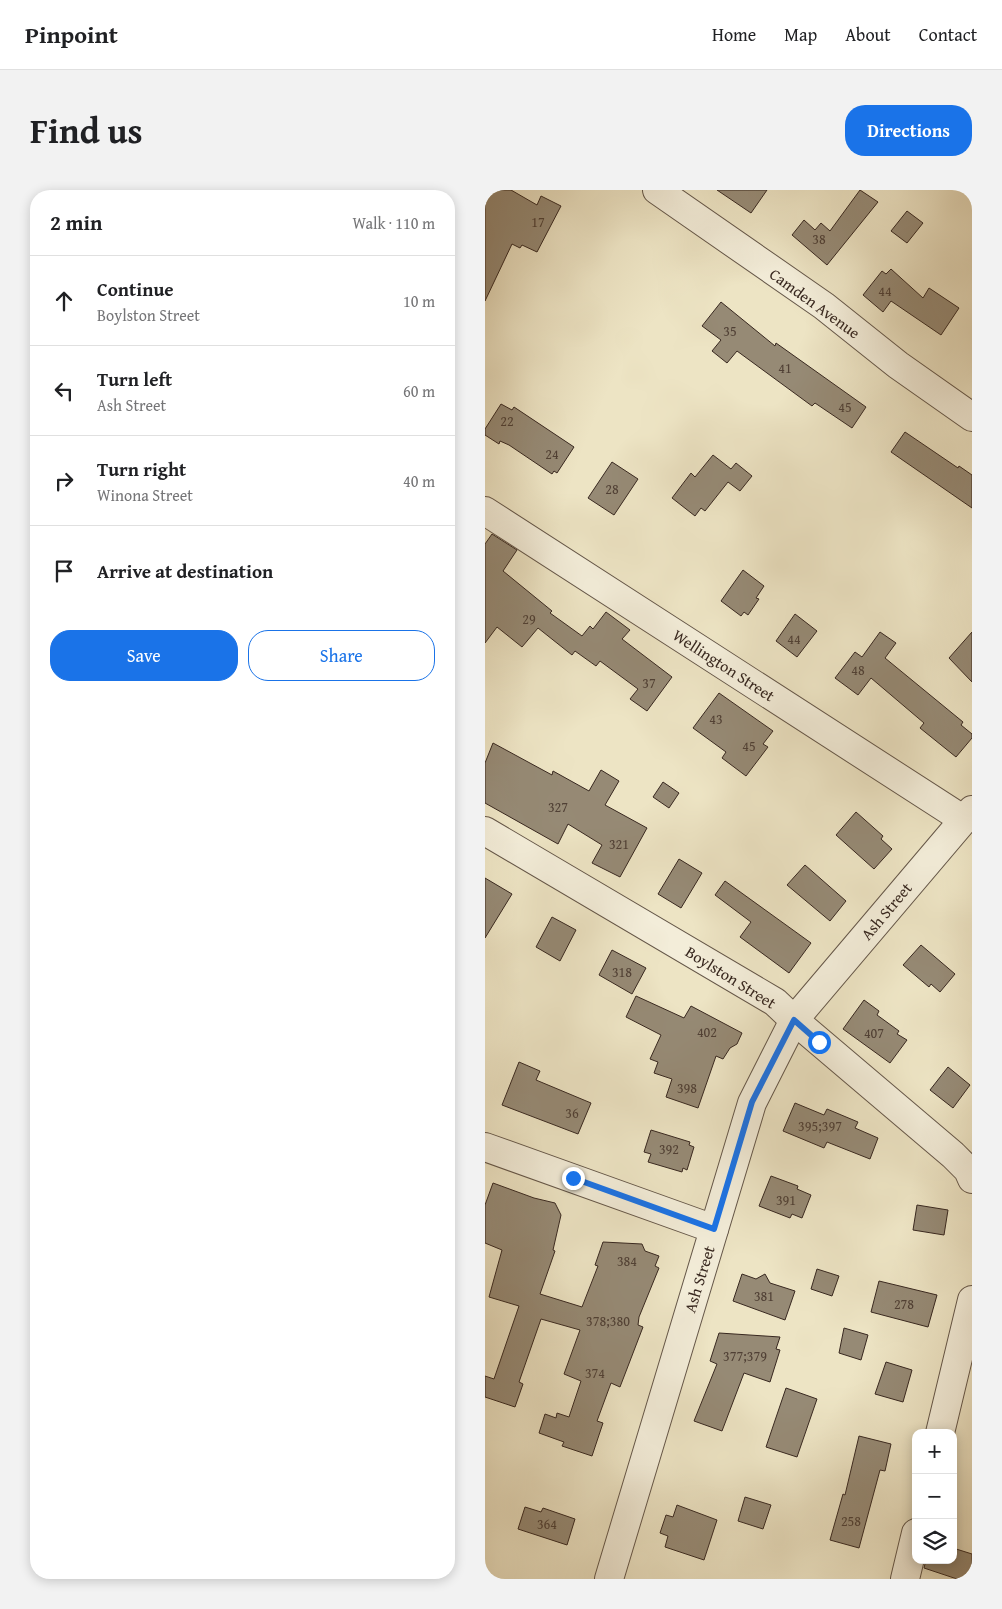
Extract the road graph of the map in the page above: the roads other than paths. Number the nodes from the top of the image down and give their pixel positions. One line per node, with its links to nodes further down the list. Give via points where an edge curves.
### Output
1 (657, 190): 2 (street, Camden Avenue, via 824,306 898,365)
2 (972, 417)
3 (485, 511): 4 (street, Wellington Street)
4 (968, 815): 6 (street, Ash Street)
5 (485, 831): 6 (street, Boylston Street, via 775,1002)
6 (794, 1020): 8 (street, Boylston Street, via 953,1154); 9 (street, Ash Street, via 752,1102)
7 (485, 1147): 9 (street)
8 (972, 1179)
9 (714, 1229): 13 (street, Ash Street)
10 (972, 1300): 11 (street)
11 (941, 1429)
12 (912, 1550): 14 (street)
13 (609, 1579)
14 (905, 1579)

